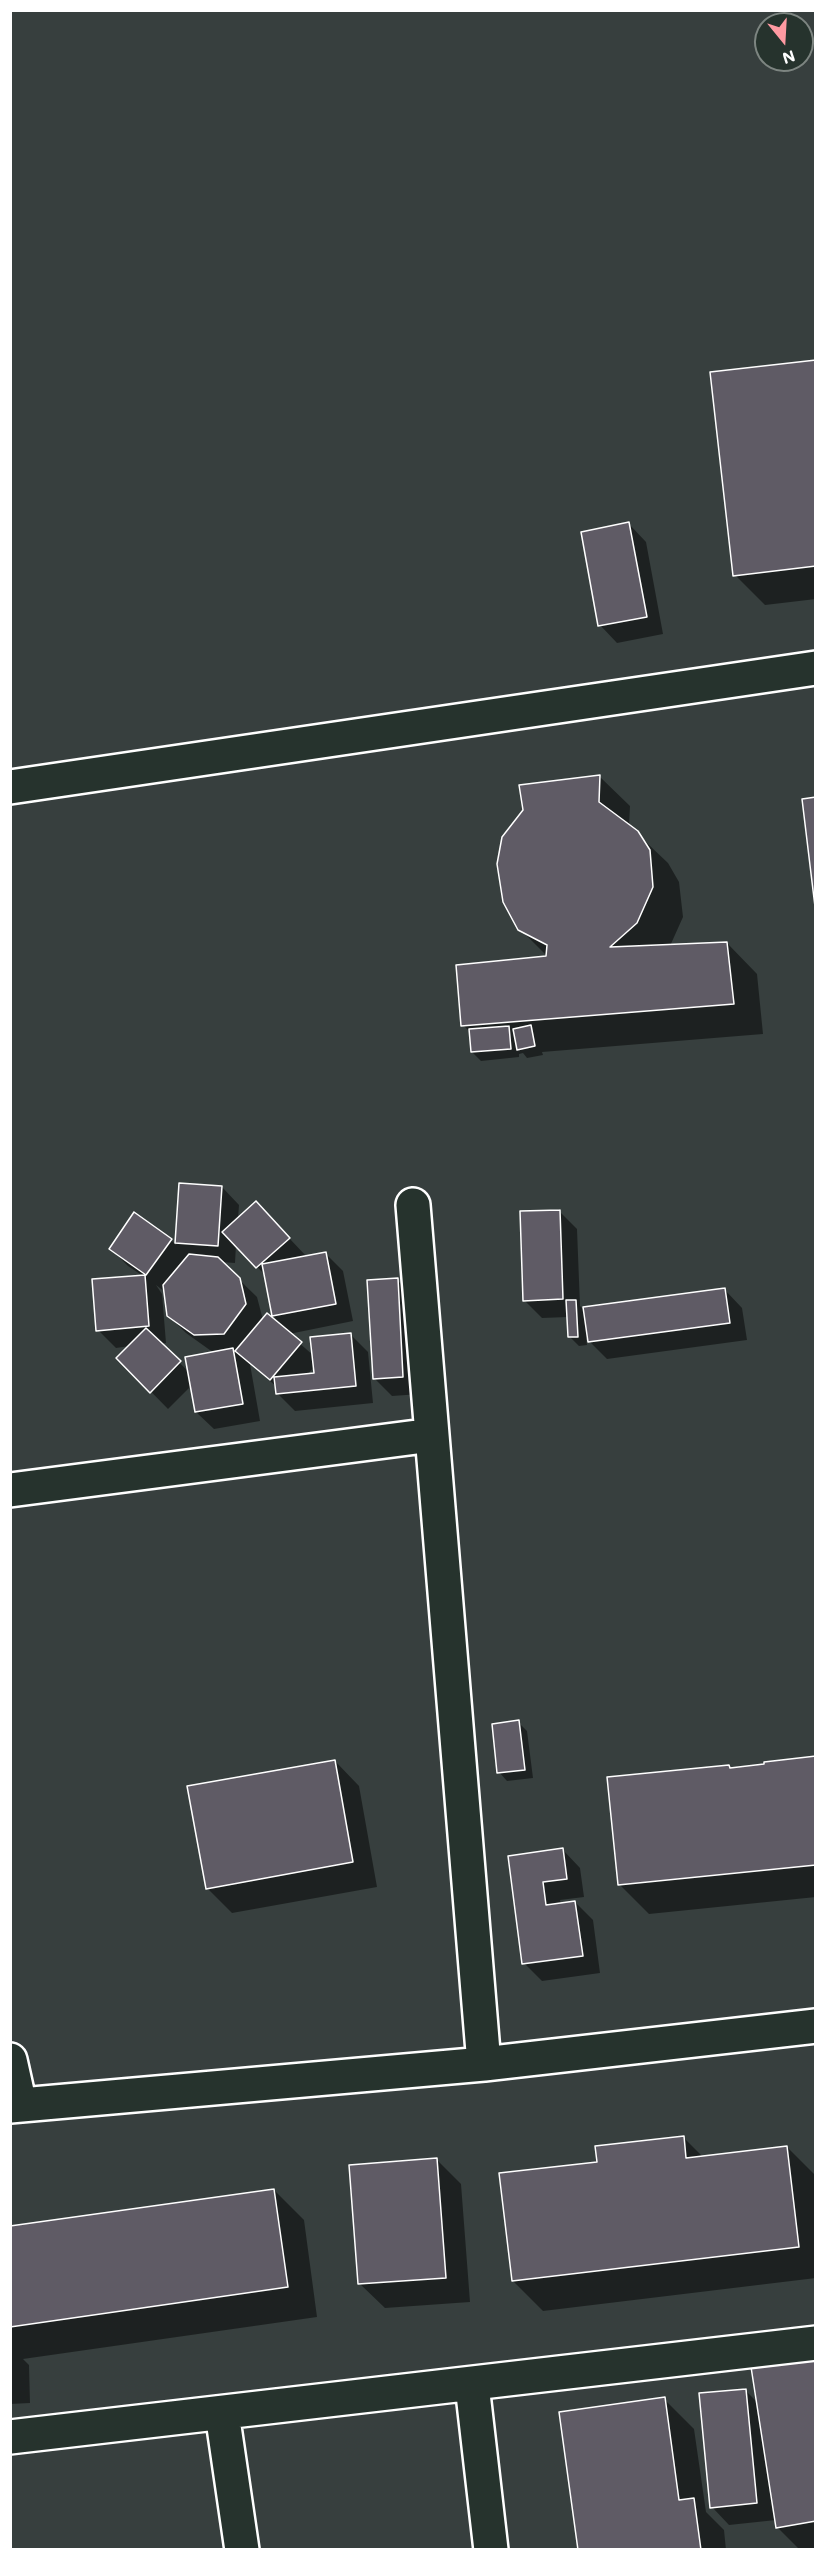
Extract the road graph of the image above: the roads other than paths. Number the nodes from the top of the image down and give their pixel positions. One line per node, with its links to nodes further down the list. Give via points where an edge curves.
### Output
1 (816, 668): 2 (street)
2 (10, 787)
3 (413, 1204): 4 (street)
4 (432, 1435): 5 (street); 8 (street)
5 (10, 1490)
6 (816, 2026): 8 (street)
7 (10, 2060): 9 (street)
8 (484, 2064): 9 (street)
9 (15, 2106)
10 (816, 2343): 11 (street)
11 (472, 2385): 12 (street); 15 (street)
12 (222, 2413): 13 (street); 14 (street)
13 (10, 2437)
14 (242, 2550)
15 (491, 2550)

